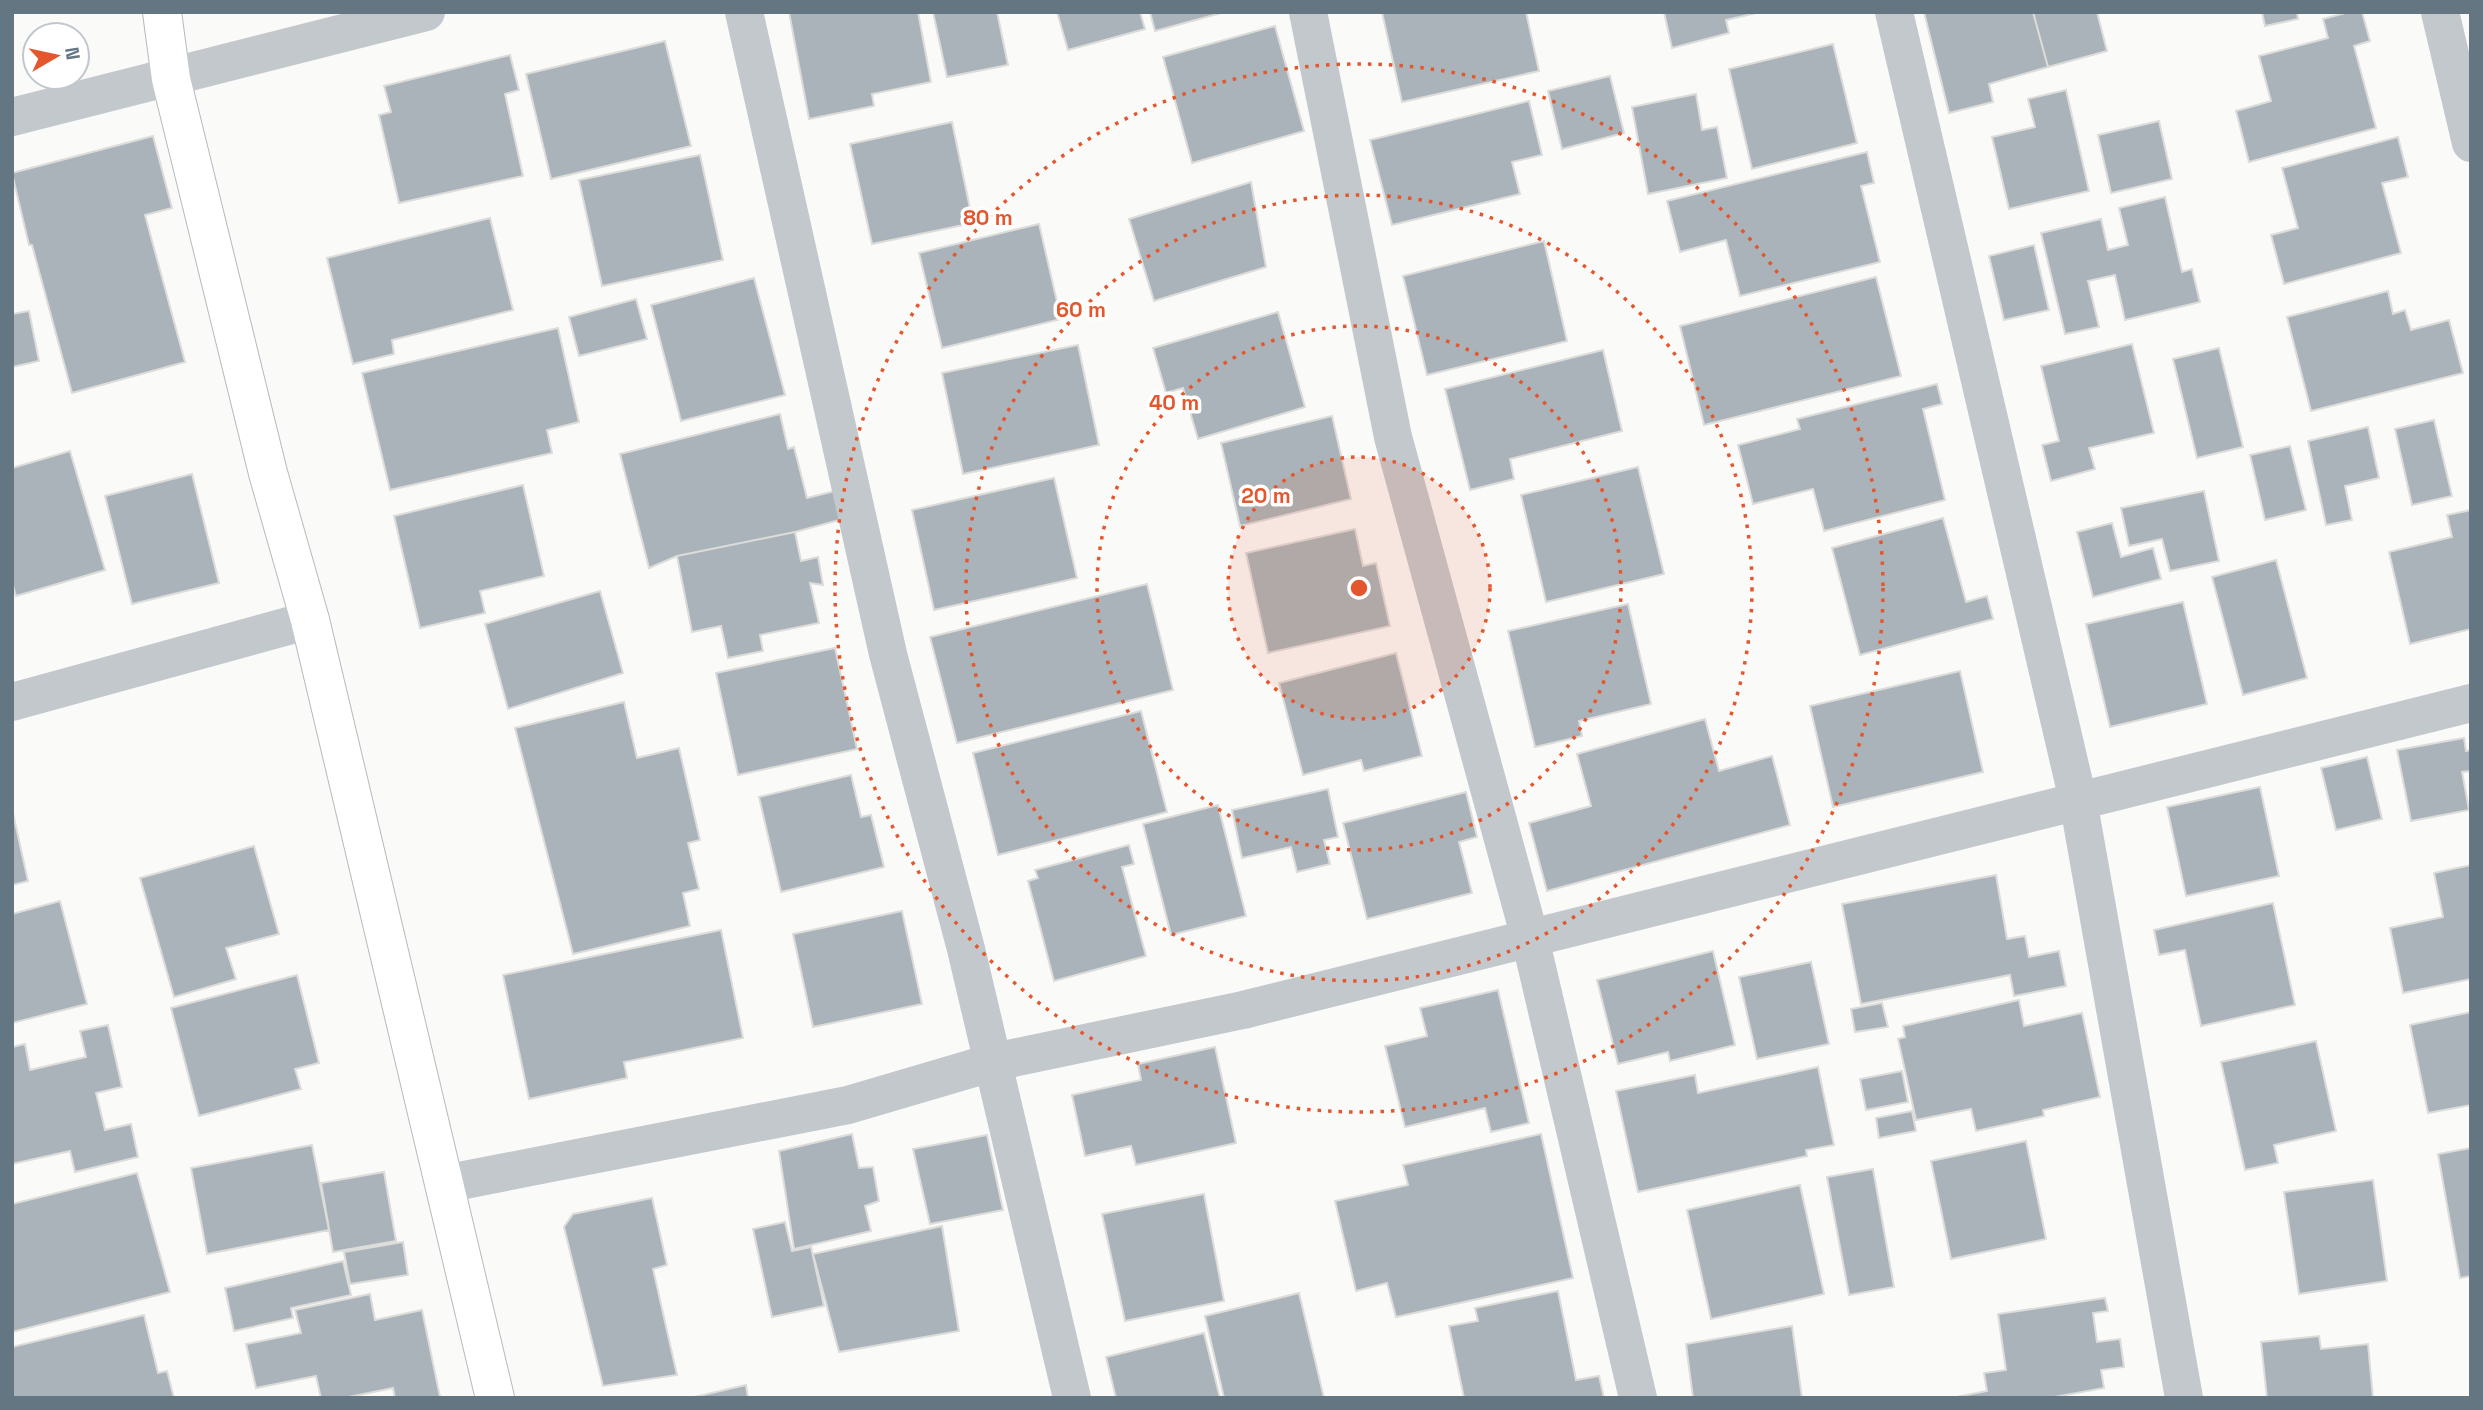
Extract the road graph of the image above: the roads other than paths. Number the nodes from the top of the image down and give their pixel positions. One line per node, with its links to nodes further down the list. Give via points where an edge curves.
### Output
1 (162, 12): 7 (main road)
2 (426, 12): 7 (street)
3 (744, 12): 15 (street, via 888,654)
4 (1308, 12): 14 (street, via 1393,437)
5 (1894, 12): 13 (street)
6 (2440, 12): 9 (street)
7 (171, 79): 8 (street); 10 (main road, via 268,473)
8 (12, 117)
9 (2471, 142)
10 (310, 620): 11 (street); 16 (main road)
11 (12, 702)
12 (2471, 704): 13 (street)
13 (2078, 800): 14 (street); 20 (street)
14 (1530, 938): 15 (street, via 1243,1010); 19 (street)
15 (994, 1062): 16 (street, via 848,1105); 18 (street)
16 (444, 1184): 17 (main road)
17 (495, 1398)
18 (1072, 1398)
19 (1638, 1398)
20 (2184, 1398)

